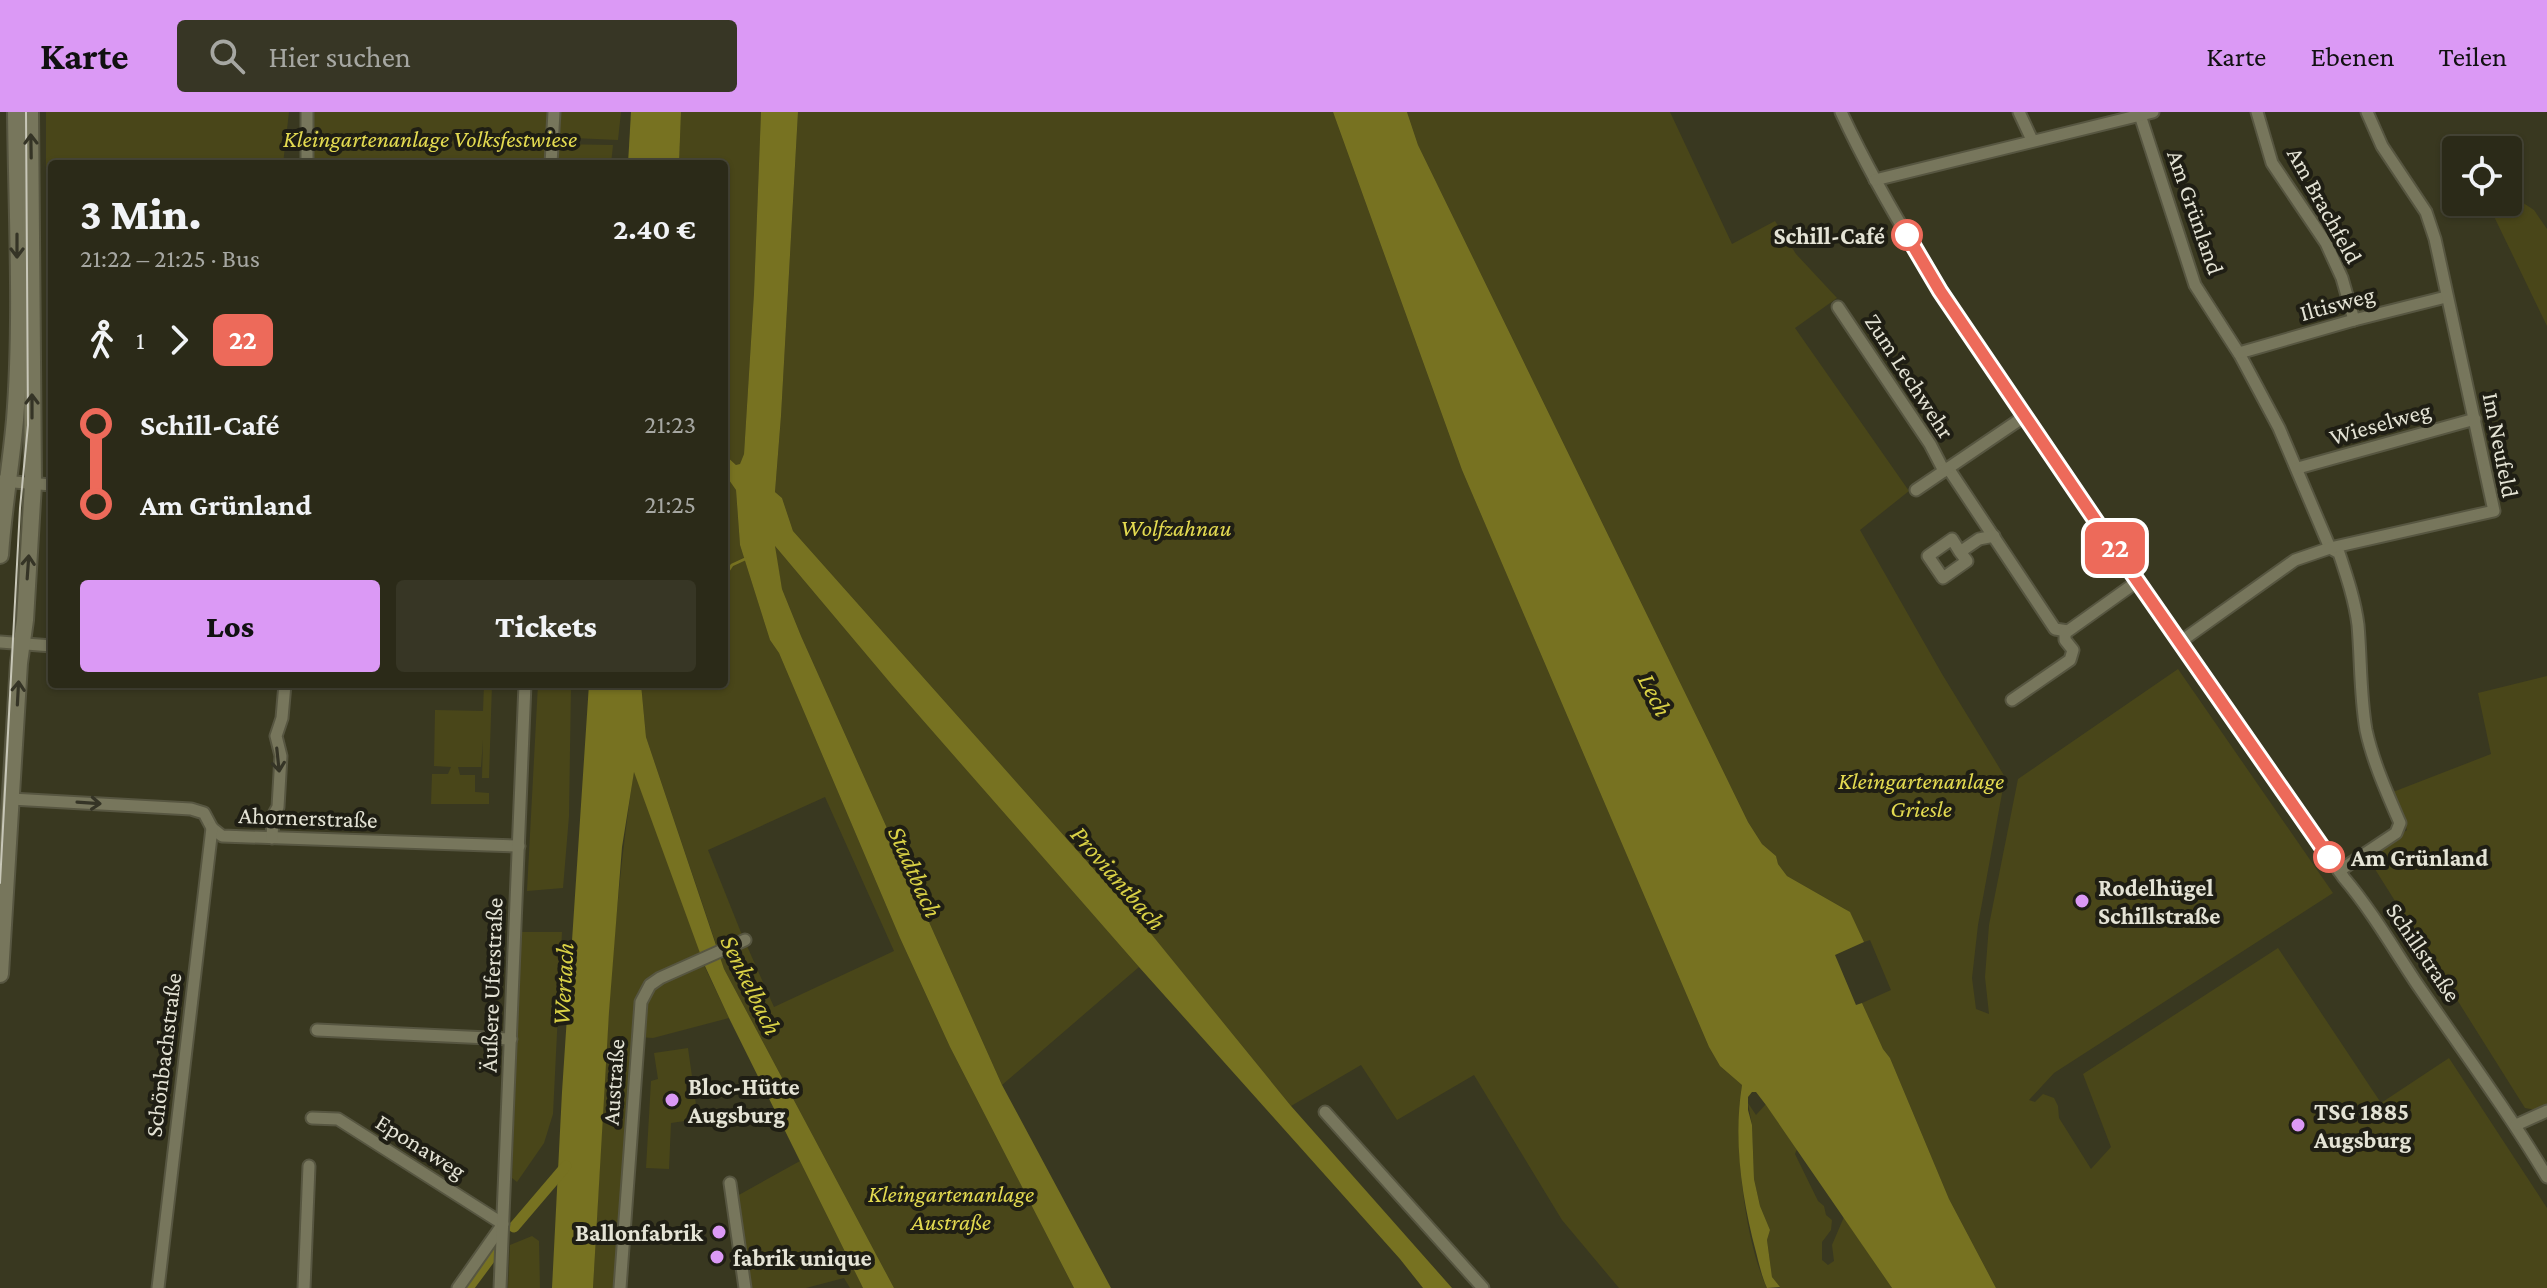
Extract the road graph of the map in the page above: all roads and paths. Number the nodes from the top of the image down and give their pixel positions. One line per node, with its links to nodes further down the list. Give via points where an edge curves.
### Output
1 (16, 112): 23 (main road, one-way to 23, via 17,367 12,457)
2 (30, 112): 24 (main road, one-way to 2)
3 (307, 112): 12 (street)
4 (554, 112): 13 (street)
5 (1841, 112): 14 (street, Schillstraße)
6 (2019, 112): 11 (street)
7 (2153, 112): 10 (street)
8 (2257, 112): 17 (street, Am Brachfeld, via 2272,163 2326,243)
9 (2367, 112): 15 (street, Im Neufeld, via 2382,146 2426,212)
10 (2140, 115): 11 (street); 18 (street, Am Grünland, via 2195,285)
11 (2032, 140): 14 (street)
12 (307, 160)
13 (551, 160)
14 (1875, 180): 19 (street, Schillstraße, via 1940,291)
15 (2446, 297): 17 (street, Iltisweg); 20 (street, Im Neufeld)
16 (1838, 307): 22 (street, Zum Lechwehr)
17 (2354, 320): 18 (street, Iltisweg)
18 (2239, 353): 21 (street, Am Grünland)
19 (2025, 416): 22 (street, Zum Lechwehr); 31 (street, Schillstraße)
20 (2475, 419): 21 (street, Wieselweg); 28 (street, Im Neufeld, via 2494,511)
21 (2298, 468): 28 (street, Am Grünland)
22 (1946, 470): 26 (street, Zum Lechwehr); 27 (street)
23 (3, 482): 24 (street); 30 (main road)
24 (33, 484): 25 (street); 35 (main road, one-way to 24)
25 (48, 485)
26 (1916, 490)
27 (1994, 536): 29 (street); 32 (street, via 2055,629)
28 (2330, 548): 34 (street, Im Neufeld, via 2295,560); 44 (street, Am Grünland, via 2339,553 2357,623 2367,732 2400,823 2396,833)
29 (1962, 550)
30 (0, 555)
31 (2138, 581): 32 (street); 34 (street, Schillstraße)
32 (2065, 631): 39 (street, via 2073,650 2070,660)
33 (0, 642): 35 (street)
34 (2180, 642): 44 (street, Schillstraße)
35 (21, 644): 36 (street); 40 (main road, one-way to 35)
36 (48, 646)
37 (285, 688): 42 (street, one-way to 42, via 275,740 281,756)
38 (525, 688): 43 (street, Äußere Uferstraße)
39 (2012, 700)
40 (11, 799): 41 (street, Ahornerstraße, one-way to 41, via 191,809 204,813); 46 (main road)
41 (212, 828): 42 (street, Ahornerstraße, via 222,836); 57 (street, Schönbachstraße)
42 (272, 838): 43 (street, Ahornerstraße)
43 (519, 846): 48 (street, Äußere Uferstraße)
44 (2339, 871): 52 (street, Schillstraße)
45 (745, 940): 61 (street, Austraße, via 660,978 641,1002)
46 (0, 974)
47 (317, 1030): 48 (street)
48 (511, 1039): 56 (street, Äußere Uferstraße)
49 (2547, 1111): 52 (street)
50 (1325, 1112): 63 (street)
51 (312, 1118): 56 (street, Eponaweg, via 338,1119)
52 (2516, 1125): 54 (street, Schillstraße)
53 (309, 1166): 58 (street)
54 (2547, 1177)
55 (730, 1183): 62 (street)
56 (503, 1224): 59 (street); 60 (street, Äußere Uferstraße)
57 (158, 1288)
58 (304, 1288)
59 (458, 1288)
60 (500, 1288)
61 (620, 1288)
62 (745, 1288)
63 (1483, 1288)

